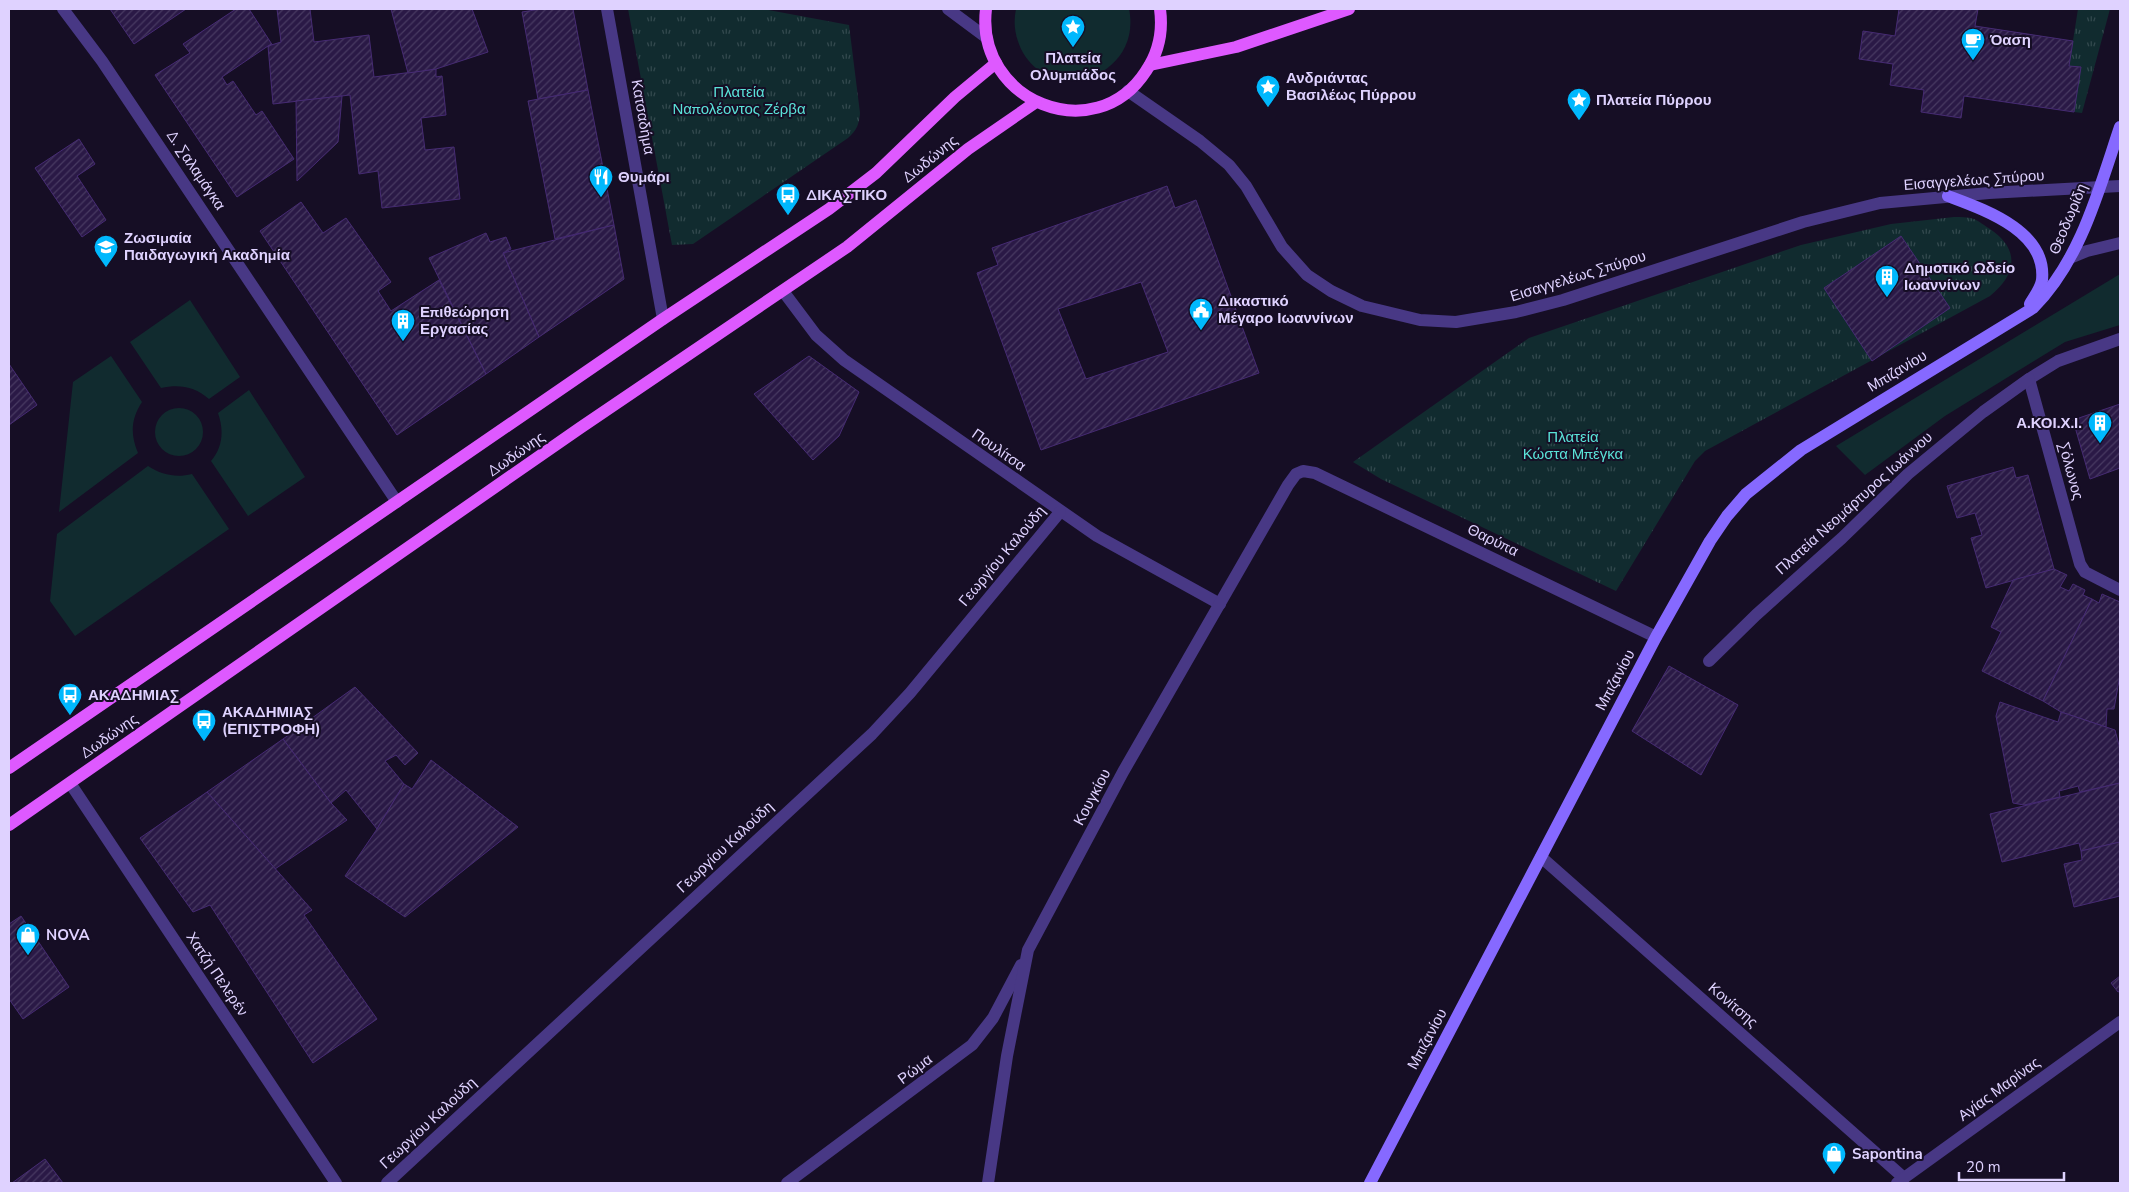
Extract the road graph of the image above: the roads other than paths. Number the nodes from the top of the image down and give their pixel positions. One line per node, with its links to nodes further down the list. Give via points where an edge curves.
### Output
1 (63, 9): 24 (street, Δ. Σαλαμάγκα, via 102,60)
2 (607, 9): 20 (street, Κατσαδήμα)
3 (948, 9): 7 (street)
4 (986, 9): 7 (main road)
5 (1160, 9): 9 (main road, via 1160,40)
6 (1349, 9): 9 (main road, via 1236,47)
7 (987, 38): 8 (main road)
8 (996, 64): 11 (main road, via 1012,86); 20 (main road, Δωδώνης, via 955,97 876,173 846,197)
9 (1150, 65): 10 (main road)
10 (1128, 91): 11 (main road, via 1104,105 1076,110); 15 (street, Εισαγγελέως Σπύρου, via 1229,165 1246,186 1282,248 1307,275 1330,291 1362,306 1420,320 1456,322 1516,312 1563,300 1829,214 1880,203)
11 (1036, 102): 18 (main road, Δωδώνης, via 968,149 847,247)
12 (2120, 127): 14 (main road, Θεοδωρίδη)
13 (2120, 186): 14 (street, Εισαγγελέως Σπύρου)
14 (2099, 188): 15 (street, Εισαγγελέως Σπύρου); 17 (main road, Θεοδωρίδη)
15 (1948, 196): 19 (main road, via 1995,216 2024,236 2038,254 2042,282)
16 (2120, 243): 17 (street)
17 (2070, 258): 19 (main road, Θεοδωρίδη, via 2050,289)
18 (783, 291): 25 (street, Πουλίτσα, via 816,335 844,360); 31 (main road, Δωδώνης, via 580,428)
19 (2025, 313): 28 (main road, Μπιζανίου, via 1801,450 1764,478 1719,526)
20 (663, 319): 24 (main road, Δωδώνης)
21 (2120, 339): 22 (street, via 2058,361)
22 (2029, 379): 26 (street, Σόλωνος, via 2080,564 2085,572); 29 (street, Πλατεία Νεομάρτυρος Ιωάννου, via 1908,474)
23 (1315, 473): 27 (street, Κουγκίου, via 1304,471 1296,474 1288,485); 28 (street, Θαρύπα)
24 (398, 502): 30 (main road, Δωδώνης)
25 (1060, 512): 27 (street, Πουλίτσα); 38 (street, Γεωργίου Καλούδη, via 910,693 872,734)
26 (2120, 590)
27 (1220, 604): 34 (street, Κουγκίου, via 1123,772)
28 (1656, 637): 33 (main road, Μπιζανίου)
29 (1709, 661)
30 (9, 768)
31 (70, 783): 32 (main road, Δωδώνης); 37 (street, Χατζή Πελερέν)
32 (9, 825)
33 (1541, 857): 36 (street, Κονίτσης); 41 (main road, Μπιζανίου)
34 (1028, 950): 39 (street, Ρώμα, via 993,1018 972,1045); 40 (street, Κουγκίου, via 1007,1056)
35 (2120, 1022): 36 (street, Αγίας Μαρίνας)
36 (1900, 1180)
37 (336, 1183)
38 (387, 1183)
39 (787, 1183)
40 (988, 1183)
41 (1370, 1183)

